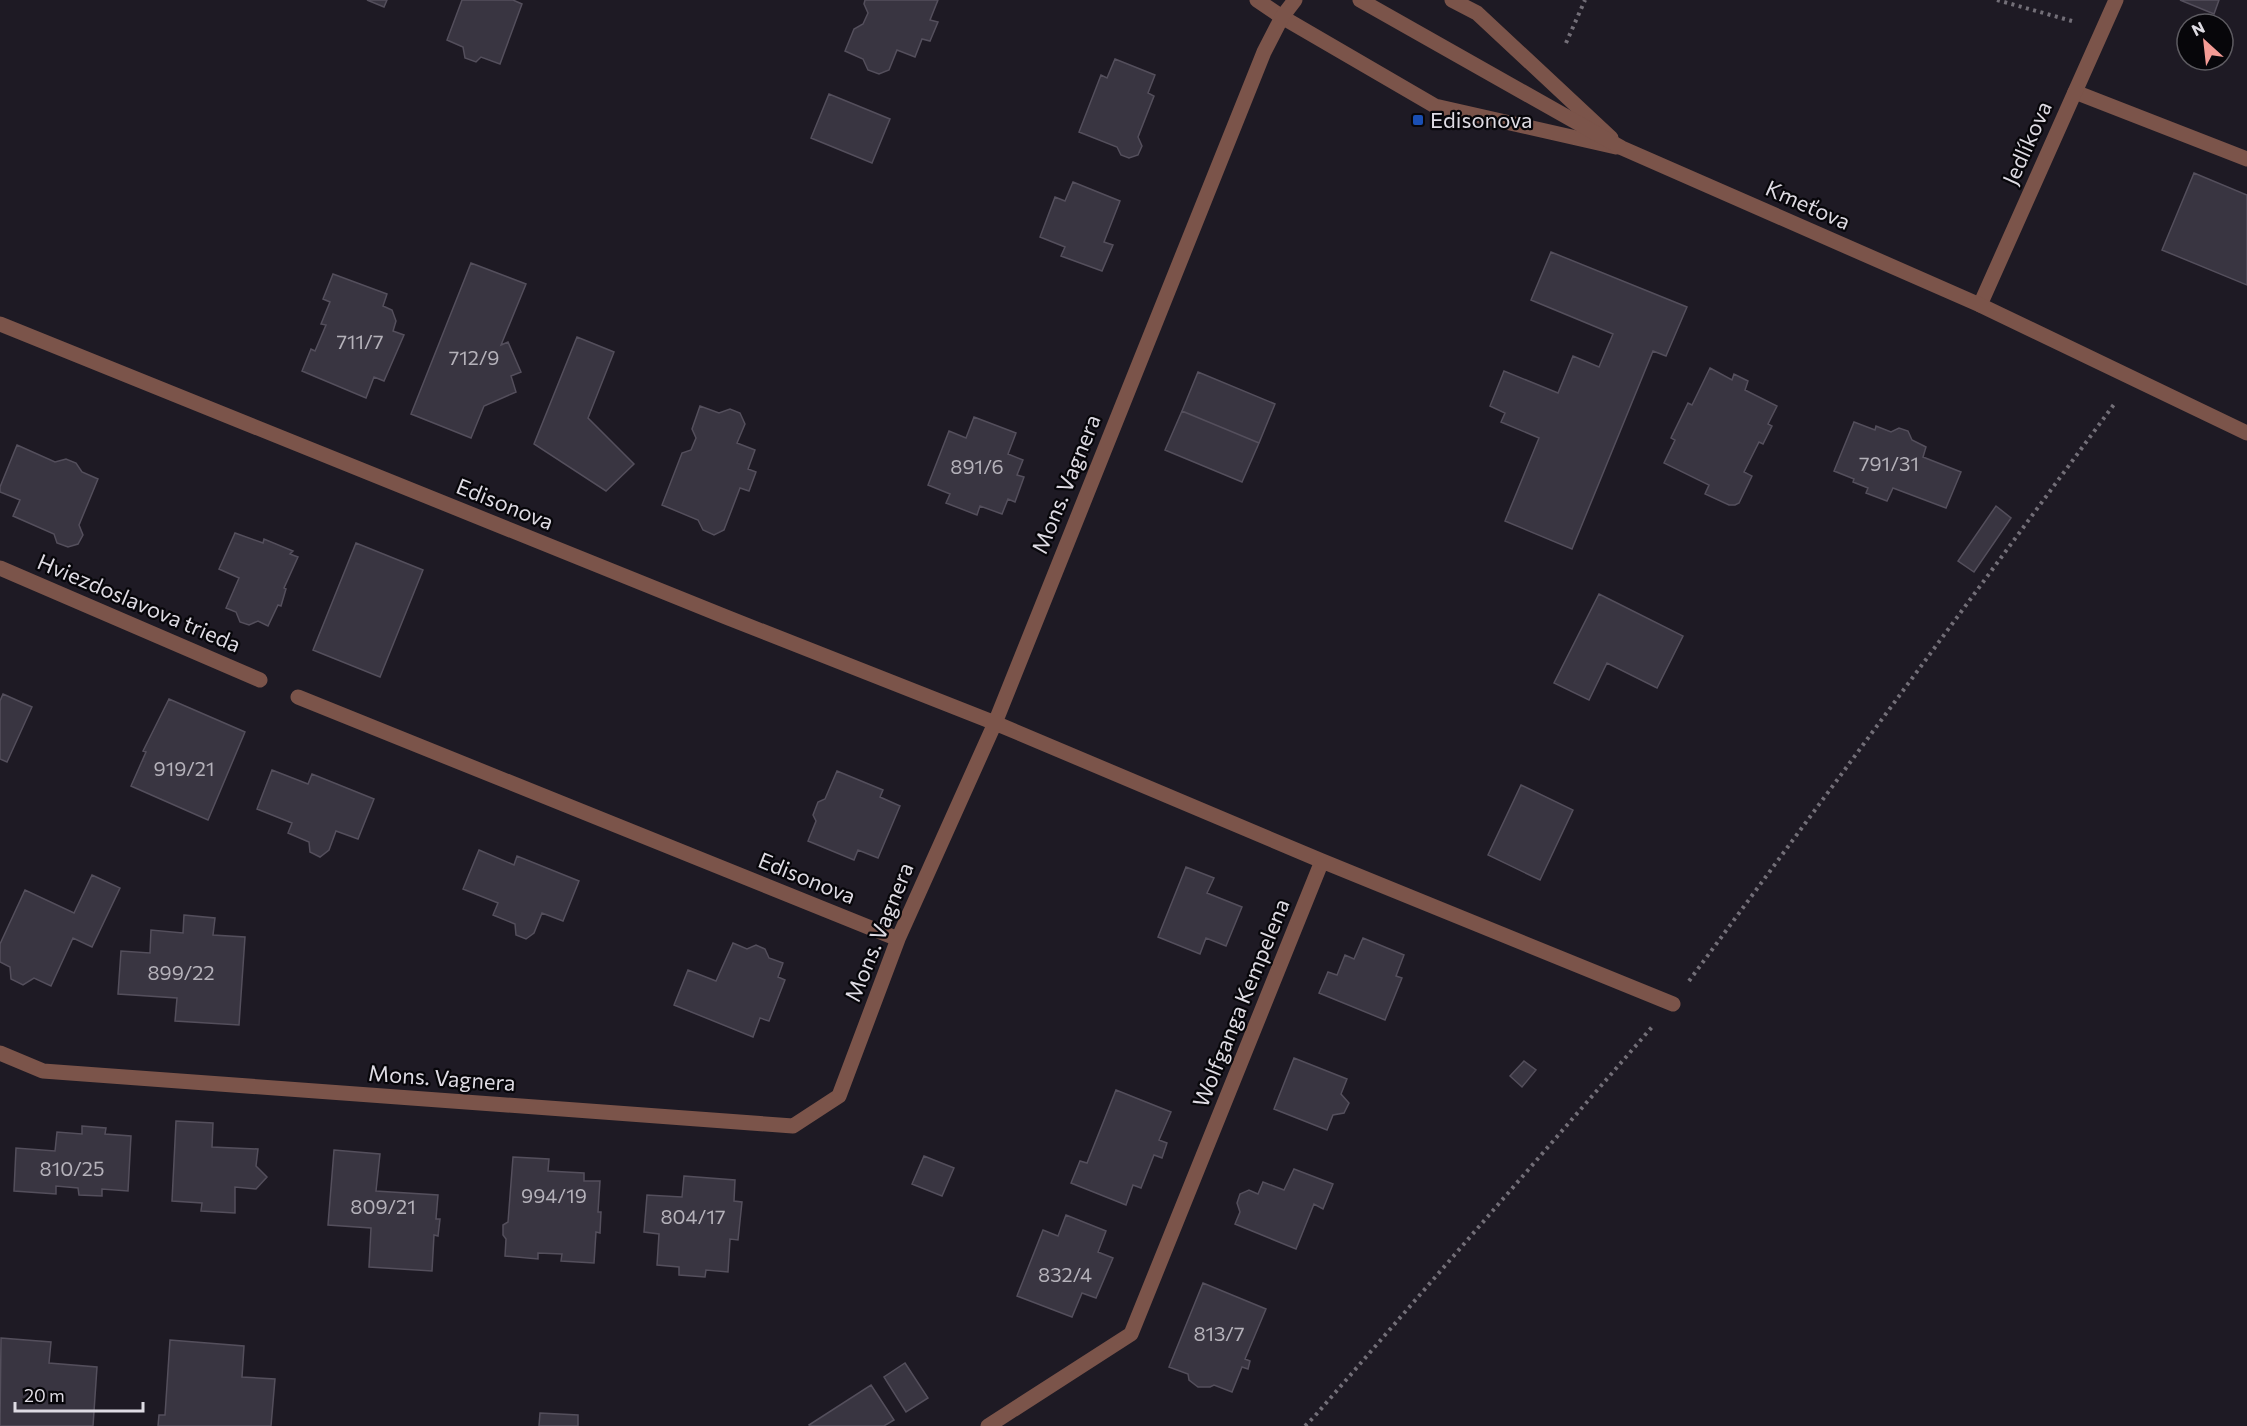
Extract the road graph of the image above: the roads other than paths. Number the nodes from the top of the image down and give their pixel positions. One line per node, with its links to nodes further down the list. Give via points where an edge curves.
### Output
1 (1257, 0): 6 (street)
2 (1295, 0): 6 (street, Mons. Vagnera)
3 (1360, 0): 8 (street, Kmeťova)
4 (1452, 0): 8 (street, via 1477,13)
5 (2116, 0): 7 (street, Jedlíkova)
6 (1282, 17): 8 (street, via 1435,106); 16 (street, Mons. Vagnera, via 1259,63)
7 (2075, 92): 9 (street); 10 (street, Jedlíkova)
8 (1622, 148): 10 (street, Kmeťova)
9 (2247, 159)
10 (1980, 305): 12 (street, Kmeťova)
11 (0, 324): 16 (street, Edisonova)
12 (2247, 433)
13 (0, 568): 14 (street, Hviezdoslavova trieda)
14 (260, 680)
15 (298, 697): 18 (street, Edisonova)
16 (995, 723): 17 (street); 18 (street, Mons. Vagnera)
17 (1322, 861): 19 (street); 21 (street, Wolfganga Kempelena, via 1131,1334)
18 (897, 939): 20 (street, Mons. Vagnera, via 839,1096 793,1126 43,1071)
19 (1673, 1004)
20 (0, 1053)
21 (988, 1426)

